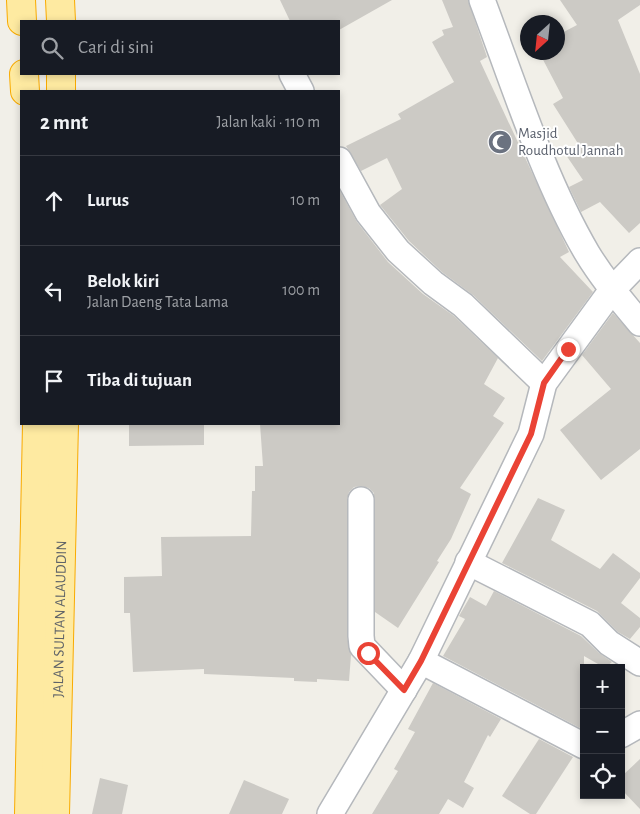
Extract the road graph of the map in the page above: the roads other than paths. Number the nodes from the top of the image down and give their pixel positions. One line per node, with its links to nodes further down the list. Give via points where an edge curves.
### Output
1 (21, 0): 4 (highway)
2 (60, 0): 5 (highway)
3 (482, 0): 14 (street, via 552,182 587,253)
4 (22, 20)
5 (61, 20)
6 (24, 75): 9 (highway)
7 (61, 75): 10 (highway)
8 (293, 75): 11 (street)
9 (24, 90)
10 (61, 90)
11 (301, 90)
12 (340, 162): 16 (street, via 368,213 398,251 432,283 463,305)
13 (640, 261): 14 (street)
14 (612, 290): 15 (street); 16 (street)
15 (640, 323)
16 (544, 383): 20 (street, via 531,434)
17 (37, 425): 27 (highway, JALAN SULTAN ALAUDDIN)
18 (64, 425): 28 (highway, JALAN SULTAN ALAUDDIN)
19 (361, 500): 23 (street, via 362,646)
20 (468, 562): 21 (street); 22 (street, via 590,624 609,643)
21 (421, 661): 23 (street); 26 (street)
22 (640, 662)
23 (404, 690): 29 (street)
24 (640, 724): 25 (street)
25 (625, 733)
26 (580, 744)
27 (29, 814)
28 (54, 814)
29 (330, 814)

